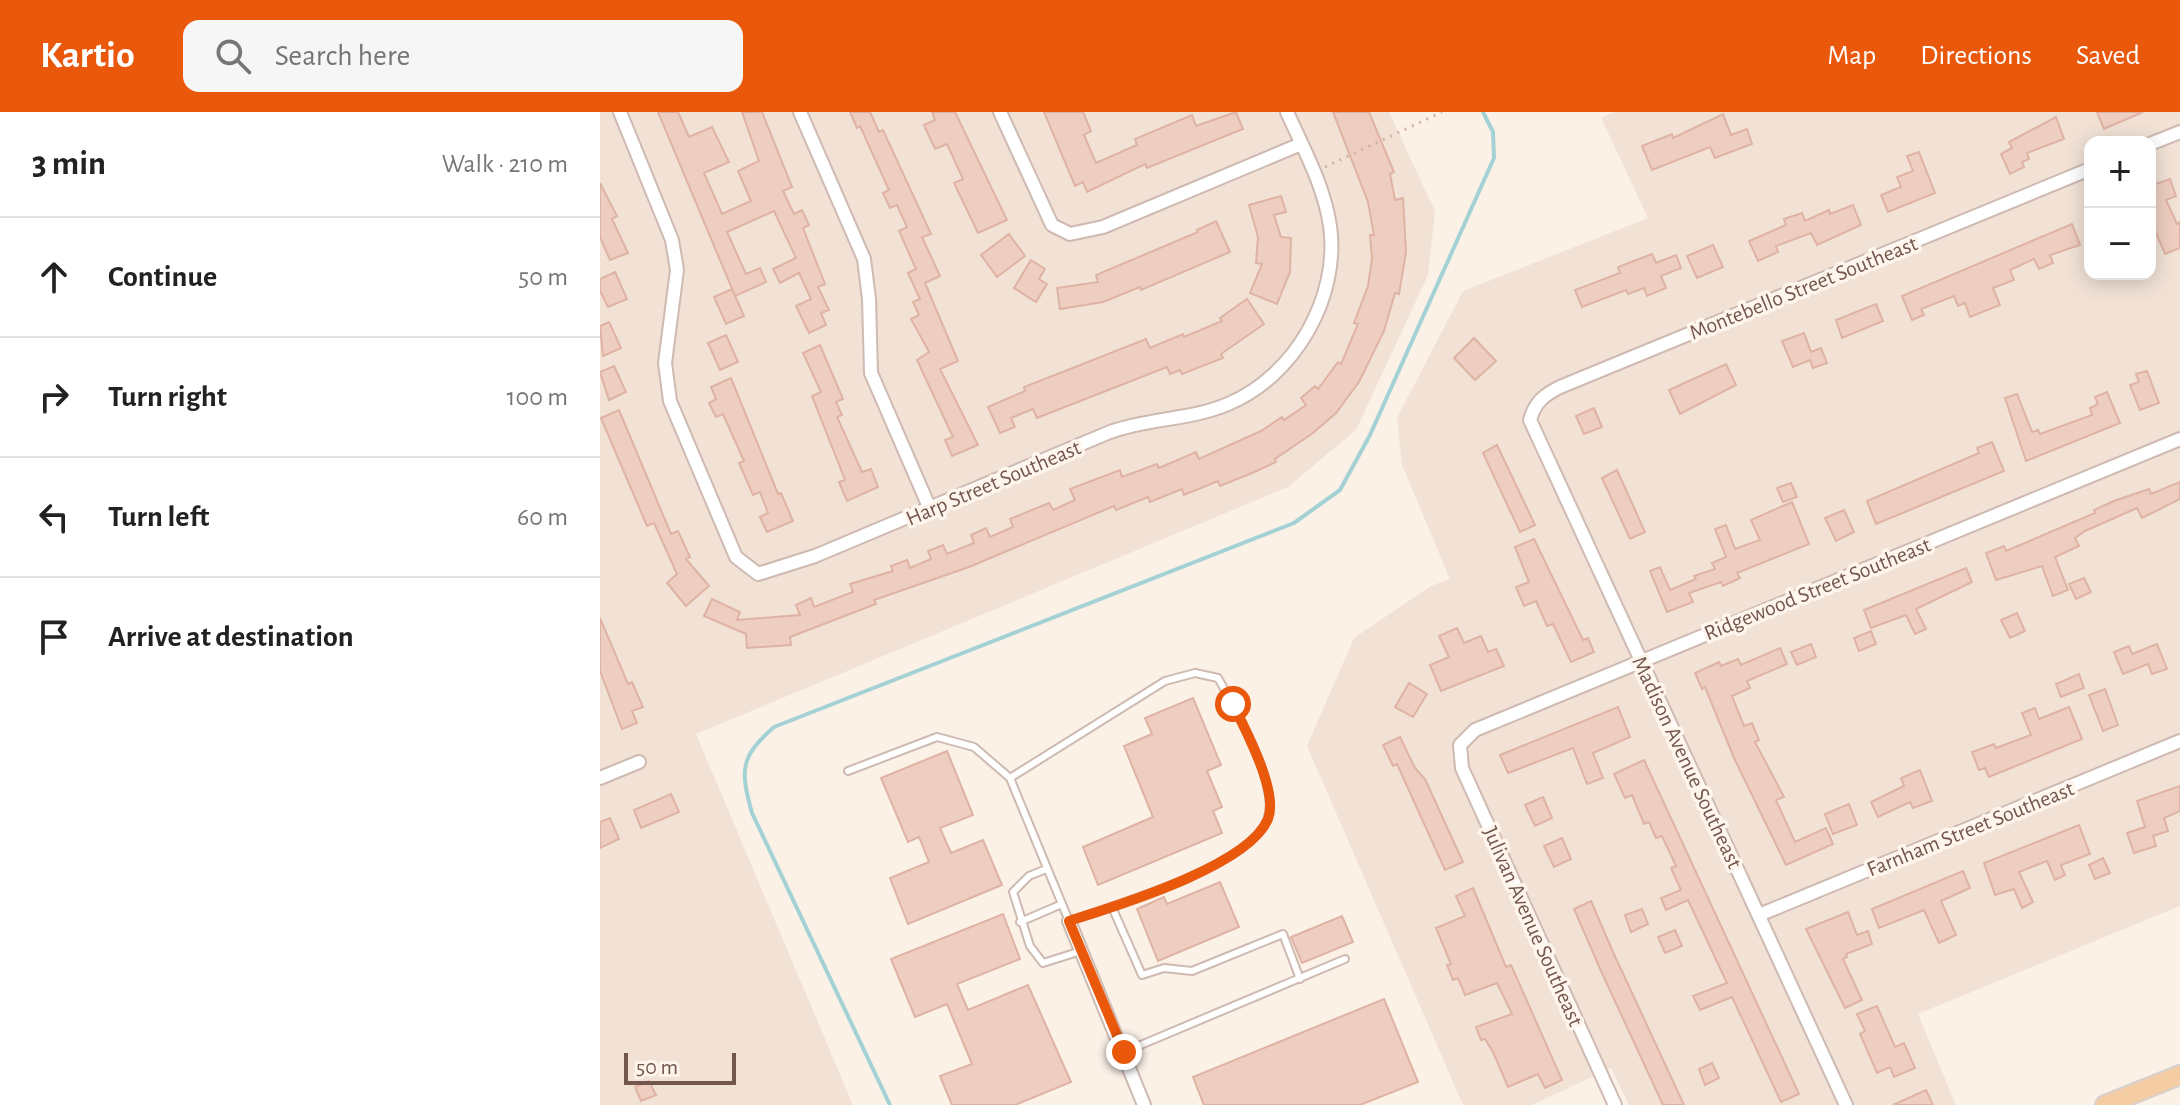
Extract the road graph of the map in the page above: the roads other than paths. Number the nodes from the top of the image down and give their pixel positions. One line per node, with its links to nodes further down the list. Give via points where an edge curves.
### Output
1 (620, 112): 11 (street, Harp Street Southeast, via 672,240 677,270 665,363 670,401 736,557 758,574 780,569)
2 (800, 112): 11 (street, via 864,259 871,373)
3 (1000, 112): 7 (street, via 1052,225 1070,234 1103,227)
4 (1287, 112): 7 (street, Harp Street Southeast)
5 (2180, 132): 6 (street)
6 (2156, 142)
7 (1301, 144): 11 (street, Harp Street Southeast, via 1330,226 1325,297 1299,346 1262,384 1207,411 1137,422)
8 (2084, 171): 9 (street, Montebello Street Southeast, via 1560,387 1544,395)
9 (1530, 420): 12 (street, Madison Avenue Southeast)
10 (2180, 439): 12 (street, Ridgewood Street Southeast)
11 (930, 509)
12 (1641, 660): 14 (street, Ridgewood Street Southeast, via 1475,730); 22 (street, Madison Avenue Southeast)
13 (2180, 741): 22 (street, Farnham Street Southeast)
14 (1460, 745): 31 (street, Julivan Avenue Southeast, via 1462,768)
15 (639, 762): 17 (street)
16 (848, 771): 18 (lane, via 937,737 974,747)
17 (600, 778)
18 (1010, 778): 19 (lane); 21 (lane, via 1165,681 1195,673 1218,678 1269,793 1268,819 1246,846 1220,864)
19 (1046, 869): 20 (lane); 24 (lane, via 1013,892)
20 (1062, 904): 23 (lane); 24 (lane)
21 (1112, 907): 23 (lane); 27 (lane, via 1142,975 1164,968 1192,971 1283,934)
22 (1759, 915): 32 (street, Madison Avenue Southeast)
23 (1069, 921): 25 (street)
24 (1020, 922): 25 (lane, via 1043,963)
25 (1081, 951): 28 (street)
26 (1345, 959): 27 (lane)
27 (1300, 979): 28 (lane)
28 (1124, 1052): 30 (street)
29 (2180, 1075): 33 (main road)
30 (1144, 1105)
31 (1615, 1105)
32 (1846, 1105)
33 (2105, 1105)

